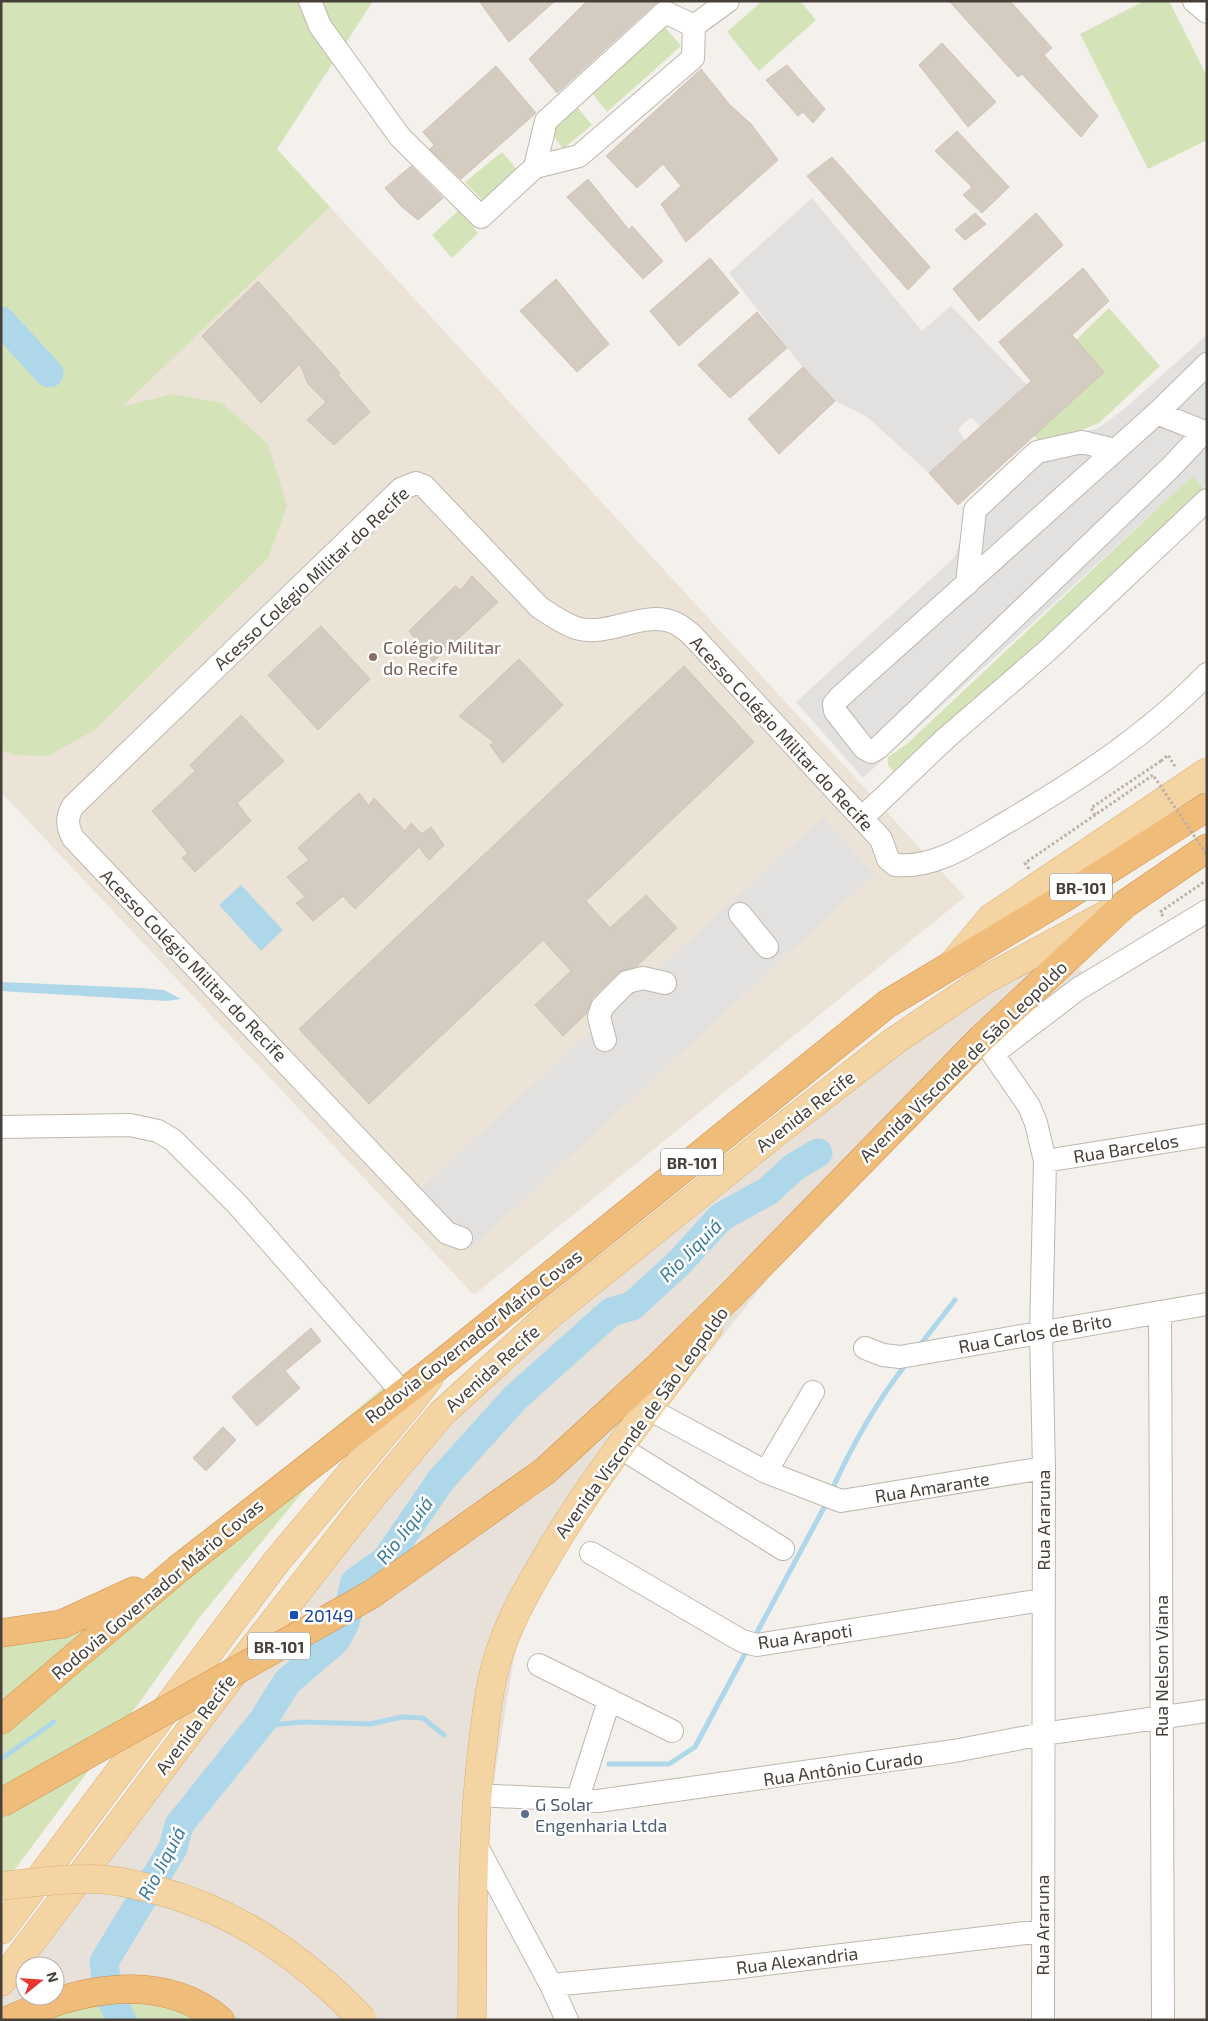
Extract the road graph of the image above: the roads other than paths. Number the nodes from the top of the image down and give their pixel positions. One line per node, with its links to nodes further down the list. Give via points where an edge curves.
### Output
1 (310, 1): 6 (street, via 320,26 400,137 481,217)
2 (728, 1): 5 (street)
3 (1194, 1): 4 (street)
4 (1207, 12)
5 (694, 26): 6 (street, via 693,58 579,156); 6 (street, via 665,12 546,121)
6 (535, 168)
7 (1207, 364): 8 (street)
8 (1157, 412): 9 (street); 10 (street)
9 (1206, 436): 12 (street, via 878,748 871,752 864,748 835,711 834,704)
10 (1116, 450): 12 (street); 12 (street, via 1082,442 1037,452 975,510)
11 (1207, 500): 16 (street, via 1048,650 945,739)
12 (967, 584)
13 (1207, 674): 16 (street, Acesso Colégio Militar do Recife, via 1183,699 1078,781 954,853 918,865 894,865 888,859 881,838)
14 (1207, 772): 22 (main road, via 991,918)
15 (1207, 807): 22 (highway, BR-101)
16 (862, 818): 29 (street, Acesso Colégio Militar do Recife, via 691,634 674,622 660,620 595,629 577,628 558,620 539,607 424,486 416,483 401,489 73,806 68,816 68,827 73,838 447,1233)
17 (1207, 848): 18 (highway, Avenida Visconde de São Leopoldo / BR-101)
18 (1125, 904): 25 (highway, Avenida Visconde de São Leopoldo / BR-101); 61 (main road, Avenida Recife, via 984,981 893,1042 548,1318 441,1414 225,1684)
19 (1207, 911): 25 (street)
20 (740, 914): 21 (street)
21 (767, 947)
22 (952, 964): 35 (highway, Rodovia Governador Mário Covas / BR-101, via 887,1004)
23 (665, 983): 24 (street, via 642,978 627,982 602,1007 599,1017)
24 (605, 1040)
25 (988, 1045): 28 (street, Rua Araruna, via 1029,1106); 30 (highway, Avenida Visconde de São Leopoldo / BR-101)
26 (1, 1127): 36 (street, via 130,1125 158,1131 173,1140 237,1204)
27 (1207, 1135): 28 (street, Rua Barcelos)
28 (1045, 1161): 33 (street, Rua Araruna)
29 (461, 1238)
30 (735, 1291): 38 (main road, Avenida Visconde de São Leopoldo); 56 (highway, Avenida Visconde de São Leopoldo / BR-101, bridge, via 657,1368 545,1470 372,1594)
31 (1207, 1304): 32 (street, Rua Carlos de Brito)
32 (1160, 1312): 33 (street, Rua Carlos de Brito); 50 (street, Rua Nelson Viana)
33 (1041, 1333): 34 (street, Rua Carlos de Brito, via 900,1357); 40 (street, Rua Araruna)
34 (865, 1348)
35 (437, 1367): 36 (highway, Rodovia Governador Mário Covas / BR-101); 59 (main road, Avenida Recife, via 277,1561)
36 (402, 1392): 44 (highway, Rodovia Governador Mário Covas / BR-101)
37 (813, 1392): 41 (street)
38 (649, 1409): 39 (main road, Avenida Visconde de São Leopoldo); 41 (street)
39 (621, 1448): 42 (street); 54 (main road, Avenida Visconde de São Leopoldo, via 561,1531 510,1625 488,1698)
40 (1044, 1468): 41 (street, Rua Amarante, via 831,1498); 45 (street, Rua Araruna)
41 (766, 1472)
42 (783, 1548)
43 (591, 1553): 45 (street, Rua Arapoti, via 749,1643)
44 (178, 1569): 46 (highway, via 62,1624); 51 (highway, Rodovia Governador Mário Covas / BR-101)
45 (1042, 1600): 53 (street, Rua Araruna)
46 (1, 1633)
47 (539, 1665): 48 (street)
48 (609, 1701): 52 (street); 55 (street)
49 (1207, 1711): 50 (street, Rua Antônio Curado)
50 (1161, 1718): 53 (street, Rua Antônio Curado); 69 (street, Rua Nelson Viana)
51 (1, 1720)
52 (672, 1731)
53 (1042, 1734): 55 (street, Rua Antônio Curado, via 954,1751 762,1780); 60 (street, Rua Araruna)
54 (476, 1795): 55 (street, Rua Antônio Curado); 57 (main road, Avenida Visconde de São Leopoldo)
55 (577, 1801)
56 (1, 1803)
57 (475, 1843): 62 (street); 66 (main road, Avenida Visconde de São Leopoldo)
58 (1, 1886): 65 (main road, bridge, via 86,1879 127,1882 212,1909 255,1930 295,1958 335,1991)
59 (1, 1930)
60 (1042, 1932): 62 (street, Rua Alexandria, via 734,1968); 68 (street, Rua Araruna)
61 (1, 1982)
62 (551, 1985): 67 (street)
63 (9, 2020): 64 (highway, via 50,2002 110,1989 142,1990 183,1999 199,2005)
64 (220, 2020)
65 (363, 2020)
66 (472, 2020)
67 (567, 2020)
68 (1043, 2020)
69 (1163, 2020)

